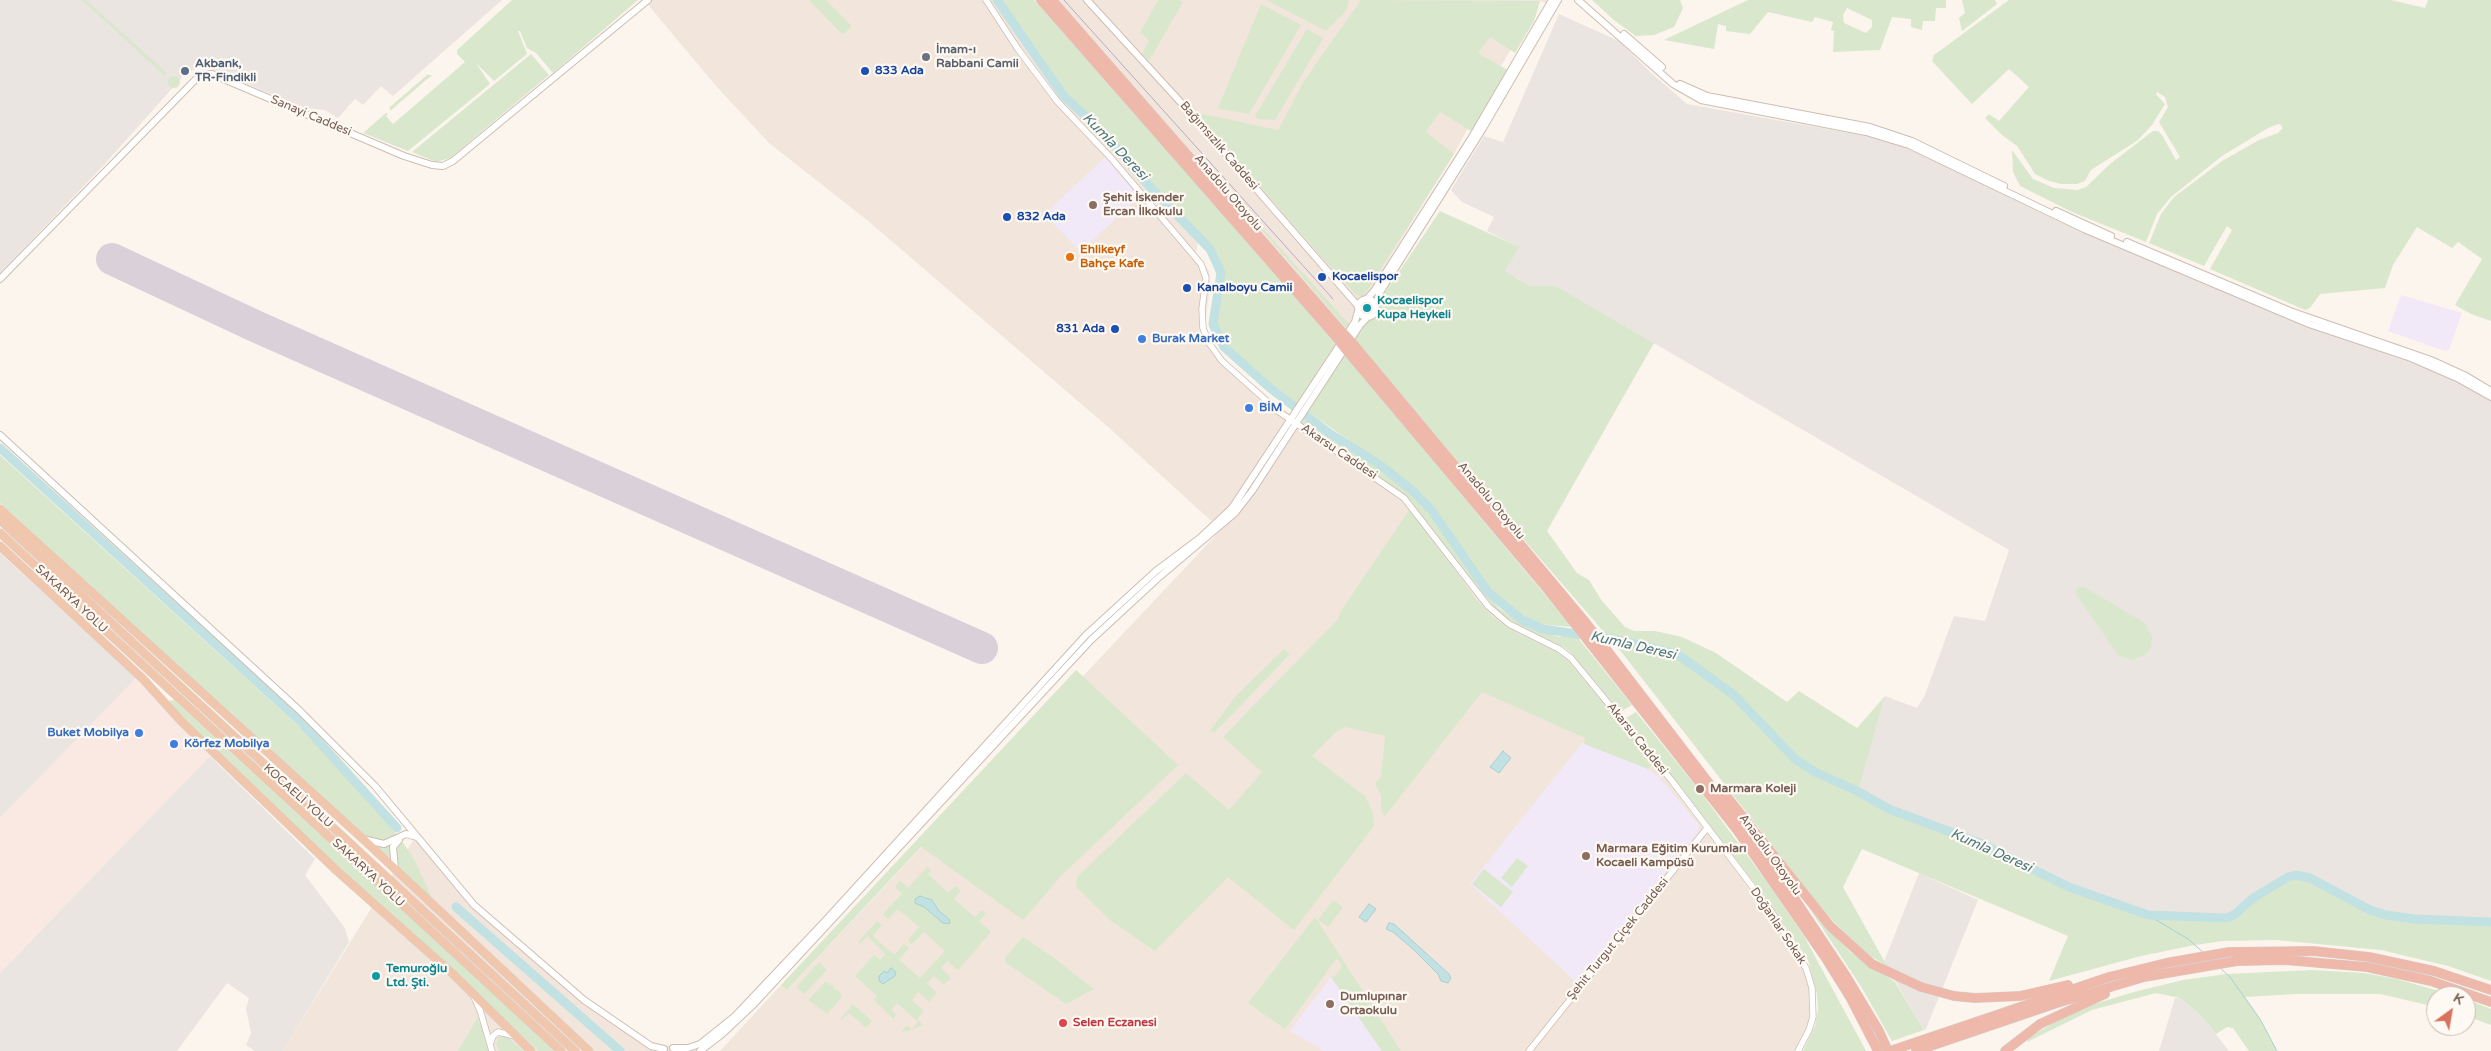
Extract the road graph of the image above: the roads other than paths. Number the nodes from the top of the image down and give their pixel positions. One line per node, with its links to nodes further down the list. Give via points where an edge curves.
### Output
1 (648, 0): 9 (main road, Sanayi Caddesi, via 443,166 404,156 212,74 199,76)
2 (986, 0): 18 (street, Akarsu Caddesi, via 1057,101 1111,158 1201,264 1206,278 1203,328 1214,351 1230,370)
3 (1041, 0): 13 (highway, Anadolu Otoyolu)
4 (1052, 0): 13 (highway, Anadolu Otoyolu)
5 (1087, 0): 10 (main road, Bağımsızlık Caddesi)
6 (1579, 0): 16 (main road, via 1645,51 1679,84 1692,91 1870,127 1912,141 2116,238 2290,311 2418,355); 17 (main road, via 1673,84 1701,100 1866,132 1900,142 2084,229 2310,324 2411,358 2458,378)
7 (1557, 1): 8 (main road)
8 (1479, 129): 10 (main road, via 1374,291); 11 (main road, via 1379,294)
9 (0, 279)
10 (1361, 304): 11 (main road, via 1373,302); 12 (main road, via 1363,317); 15 (main road, via 1355,322)
11 (1376, 306): 12 (main road, via 1374,315)
12 (1368, 317): 15 (main road)
13 (1340, 335): 14 (highway, Anadolu Otoyolu, bridge)
14 (1351, 349): 27 (highway, Anadolu Otoyolu, via 1586,623); 50 (highway, Anadolu Otoyolu, via 1573,621 1737,830 1846,990)
15 (1317, 385): 18 (main road)
16 (2491, 391)
17 (2491, 397)
18 (1294, 422): 28 (street, Akarsu Caddesi, via 1404,498 1494,612 1509,624 1560,649 1571,658); 39 (main road, via 1232,508 1086,635 735,1016 700,1044); 47 (main road, via 1235,514 1091,640 754,1004)
19 (0, 435): 29 (main road, via 286,697 376,786)
20 (0, 510): 26 (highway); 30 (highway)
21 (0, 520): 26 (highway, KOCAELİ YOLU)
22 (0, 533): 24 (highway, SAKARYA YOLU)
23 (0, 546): 25 (highway)
24 (18, 550): 25 (highway); 43 (highway, SAKARYA YOLU)
25 (50, 593): 35 (highway, via 143,679 181,721 337,871)
26 (78, 593): 44 (highway, KOCAELİ YOLU)
27 (1664, 725): 33 (highway, via 1845,941 1872,964 1921,987 1975,998 2020,996 2087,979); 51 (highway, Anadolu Otoyolu, via 1806,912)
28 (1707, 828): 48 (street, Şehit Turgut Çiçek Caddesi); 49 (street, Doğanlar Sokak, via 1780,925 1810,978 1812,1017)
29 (417, 838): 30 (main road, via 404,835 384,844); 31 (main road, via 406,837 395,843); 40 (main road, via 474,905 569,988 651,1046); 46 (main road, via 479,914 577,999)
30 (363, 839): 31 (highway)
31 (395, 869): 45 (highway)
32 (2169, 971): 36 (highway, via 2238,961 2285,960 2367,967 2431,981); 52 (highway, via 2057,1003); 53 (highway, via 2061,1013 2028,1032)
33 (2109, 977): 34 (highway, via 2229,952 2313,951 2369,957 2434,971); 51 (highway)
34 (2491, 990)
35 (470, 991): 37 (highway); 38 (street)
36 (2491, 1002)
37 (515, 1036): 38 (street, via 498,1032); 42 (highway)
38 (490, 1039): 41 (street)
39 (676, 1049): 40 (main road)
40 (662, 1050)
41 (492, 1051)
42 (531, 1051)
43 (561, 1051)
44 (575, 1051)
45 (589, 1051)
46 (651, 1051)
47 (700, 1051)
48 (1529, 1051)
49 (1798, 1051)
50 (1878, 1051)
51 (1889, 1051)
52 (1916, 1051)
53 (2005, 1051)

